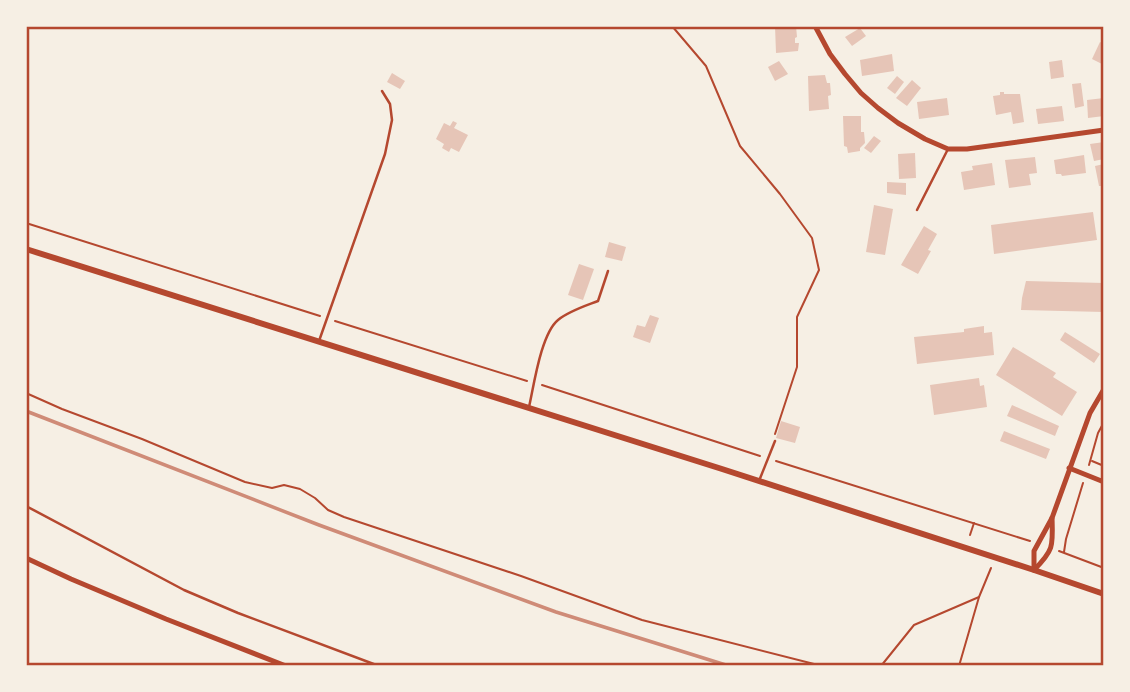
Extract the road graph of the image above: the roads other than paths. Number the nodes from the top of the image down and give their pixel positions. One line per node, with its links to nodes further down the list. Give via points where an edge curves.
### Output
1 (816, 26): 4 (street, via 830,54 861,93 898,123)
2 (382, 91): 8 (lane, via 392,120 385,154)
3 (1104, 130): 4 (street)
4 (948, 149): 5 (lane)
5 (917, 210)
6 (26, 249): 8 (street)
7 (608, 271): 10 (lane, via 598,301 557,321 550,330)
8 (319, 341): 10 (street)
9 (1104, 388): 12 (street)
10 (529, 407): 13 (street)
11 (775, 441): 13 (lane)
12 (1069, 468): 14 (street); 16 (street)
13 (759, 481): 18 (street)
14 (1104, 482)
15 (26, 506): 21 (lane, via 184,590)
16 (1052, 518): 18 (street, via 1034,551); 18 (street, via 1051,548)
17 (26, 558): 20 (street)
18 (1034, 570): 19 (street)
19 (1104, 594)
20 (286, 666)
21 (379, 666)

